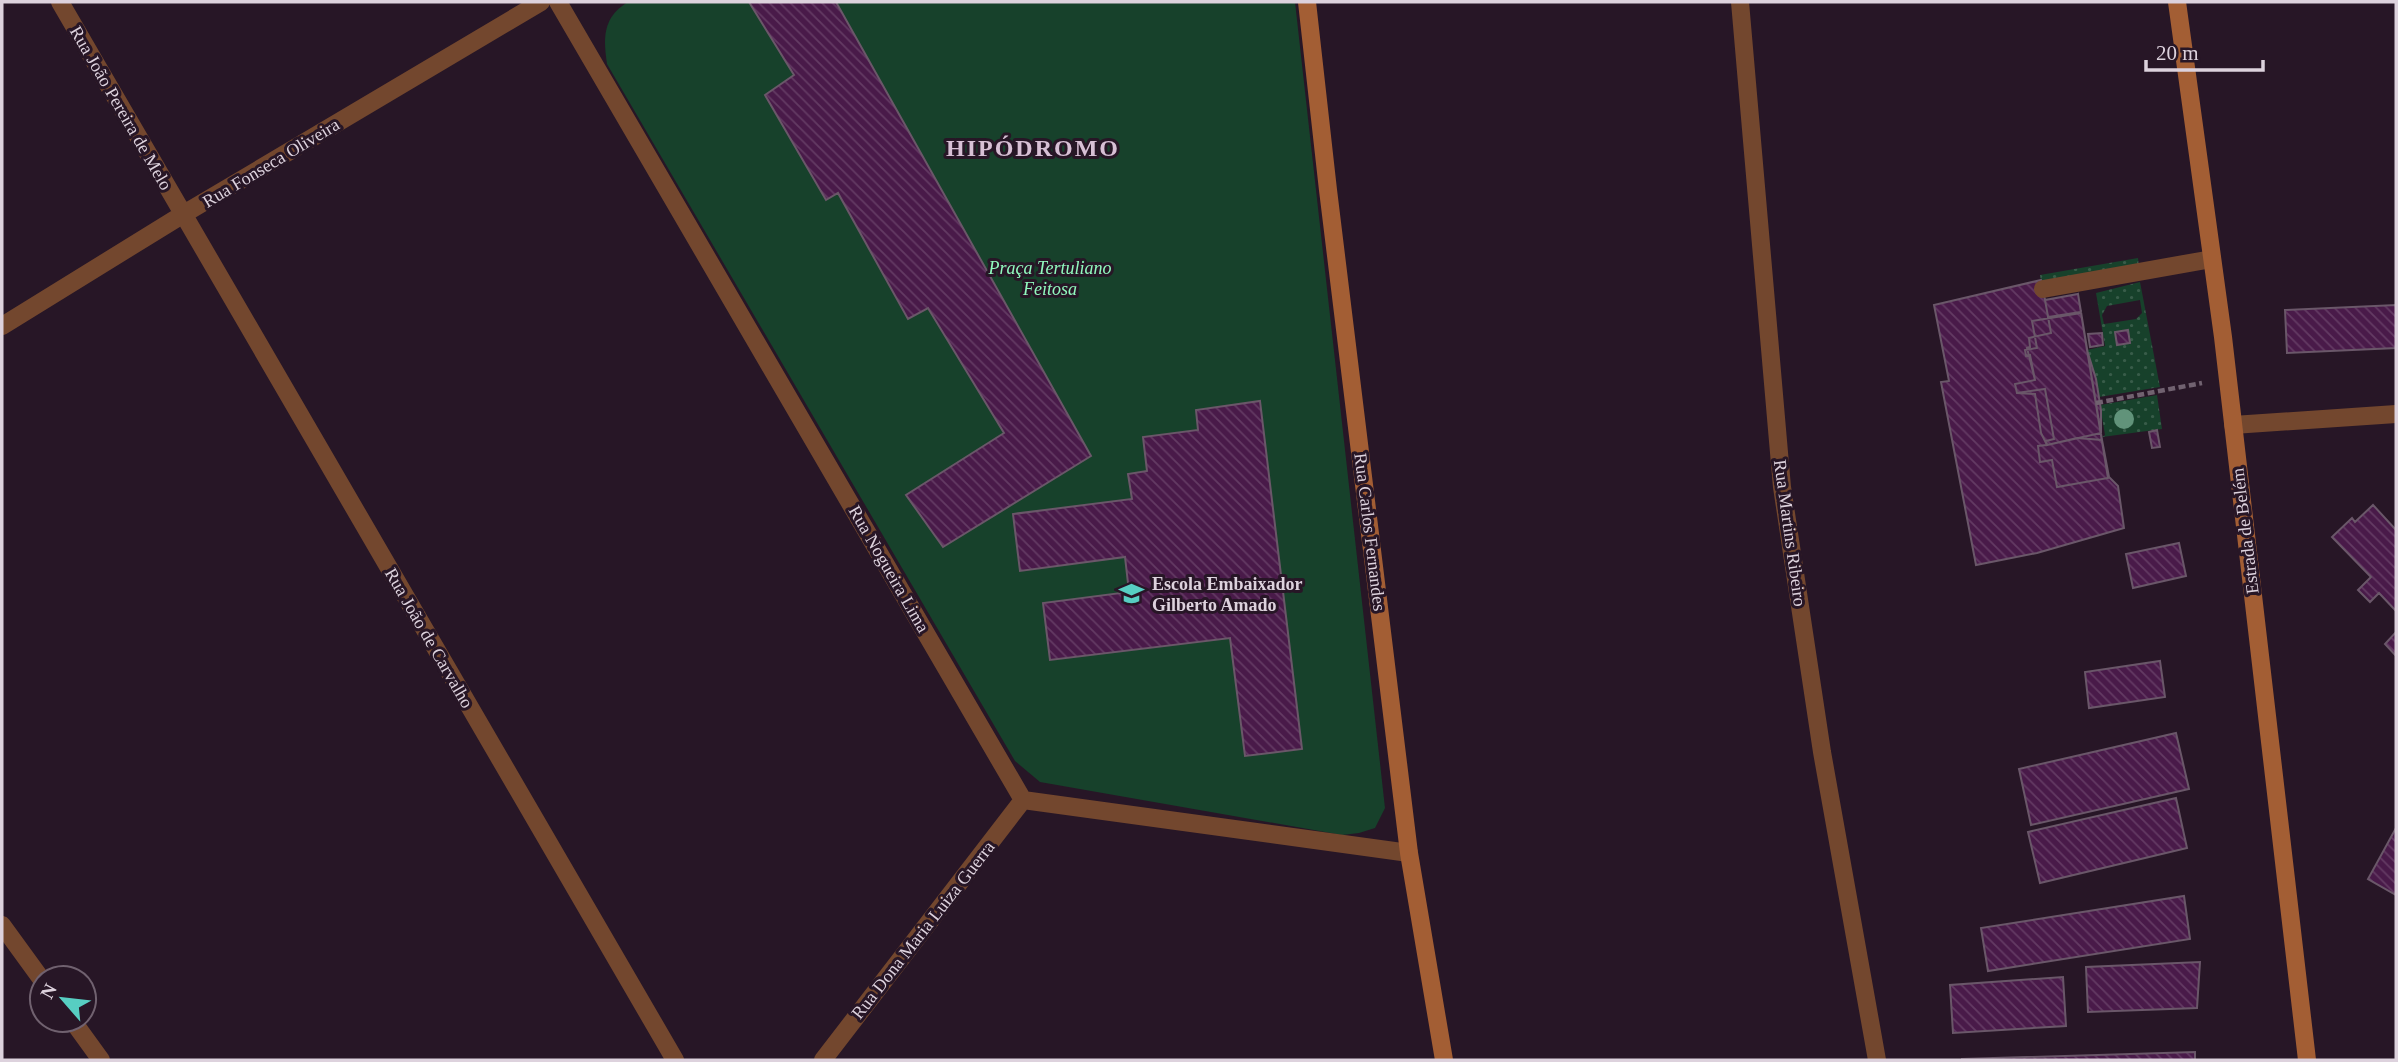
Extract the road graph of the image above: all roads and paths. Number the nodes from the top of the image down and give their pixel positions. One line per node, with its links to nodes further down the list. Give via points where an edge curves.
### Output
1 (60, 2): 7 (street, Rua João Pereira de Melo)
2 (541, 2): 7 (street, Rua Fonseca Oliveira)
3 (558, 2): 15 (street, Rua Nogueira Lima)
4 (1307, 2): 16 (main road, Rua Carlos Fernandes)
5 (1740, 2): 24 (street, Rua Martins Ribeiro, via 1782,487 1822,752)
6 (2178, 2): 8 (main road, Estrada de Belém)
7 (182, 215): 10 (street, Rua Fonseca Oliveira); 21 (street, Rua João de Carvalho)
8 (2212, 259): 9 (street); 11 (main road, Estrada de Belém)
9 (2043, 289)
10 (2, 326)
11 (2227, 379): 12 (path); 14 (main road, Estrada de Belém)
12 (2096, 403)
13 (2396, 414): 14 (street)
14 (2233, 425): 25 (main road, Estrada de Belém)
15 (1023, 800): 16 (street); 22 (street, Rua Dona Maria Luiza Guerra)
16 (1409, 853): 23 (main road, Rua Carlos Fernandes)
17 (2, 925): 18 (street)
18 (30, 964)
19 (82, 1034): 20 (street)
20 (101, 1060)
21 (675, 1060)
22 (823, 1060)
23 (1444, 1060)
24 (1877, 1060)
25 (2306, 1060)

